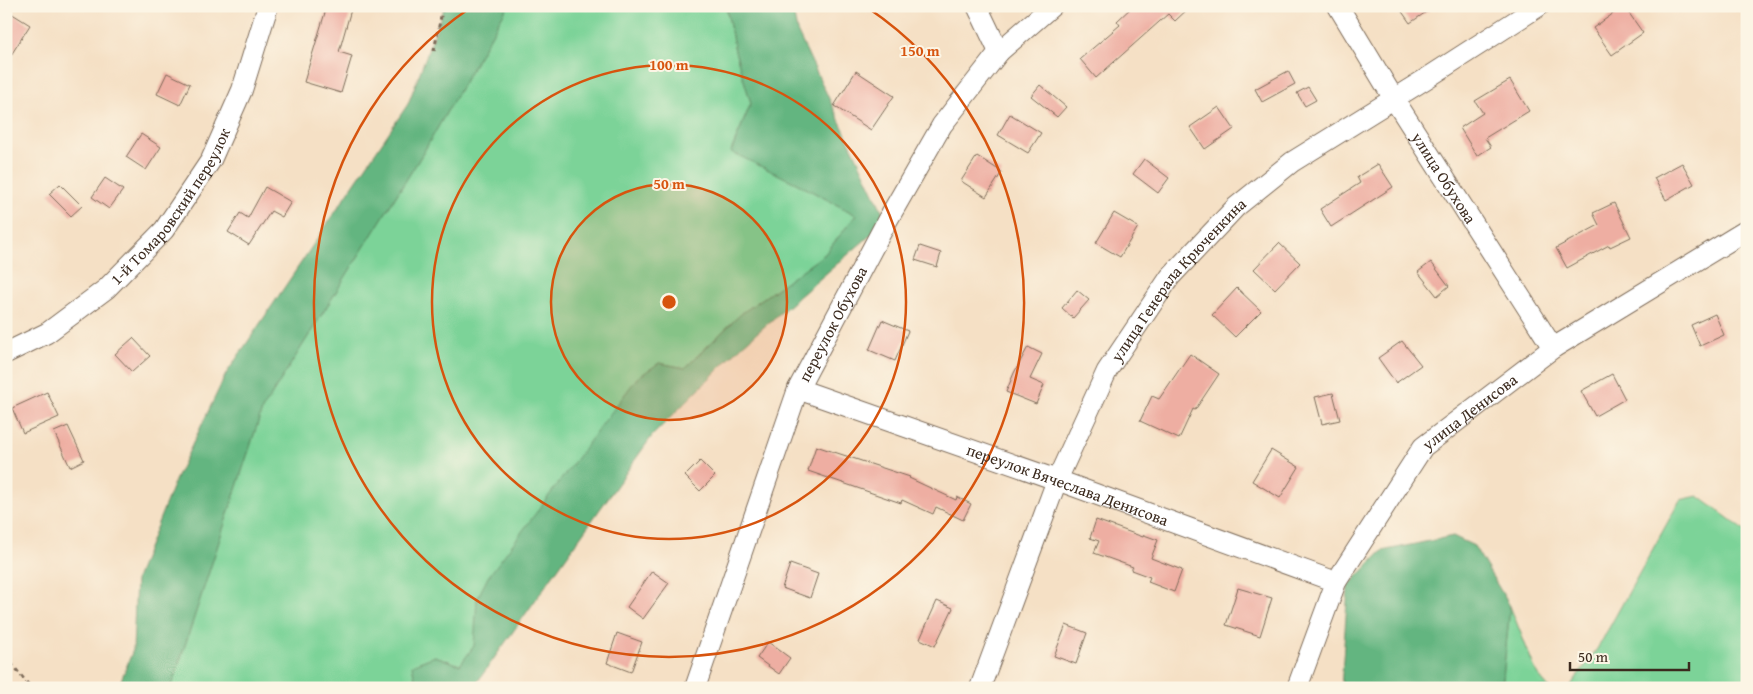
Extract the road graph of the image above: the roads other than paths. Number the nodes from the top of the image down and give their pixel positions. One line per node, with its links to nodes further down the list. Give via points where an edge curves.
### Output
1 (268, 6): 10 (street, 1-й Томаровский переулок, via 242,90 211,160 164,230 106,289 47,333)
2 (977, 6): 6 (street)
3 (1052, 6): 6 (street, переулок Обухова)
4 (1338, 6): 7 (street, улица Обухова)
5 (1539, 6): 7 (street, улица Генерала Крюченкина)
6 (999, 52): 11 (street, переулок Обухова, via 942,126 887,221)
7 (1394, 99): 9 (street, улица Обухова); 12 (street, улица Генерала Крюченкина, via 1292,162 1236,207 1170,277 1107,371)
8 (1747, 230): 9 (street, улица Денисова)
9 (1553, 348): 13 (street, улица Денисова, via 1423,447)
10 (6, 353)
11 (798, 389): 12 (street, переулок Вячеслава Денисова); 14 (street, переулок Обухова)
12 (1057, 480): 13 (street, переулок Вячеслава Денисова); 15 (street, улица Генерала Крюченкина)
13 (1336, 582): 16 (street, улица Денисова)
14 (695, 688)
15 (980, 688)
16 (1296, 688)

